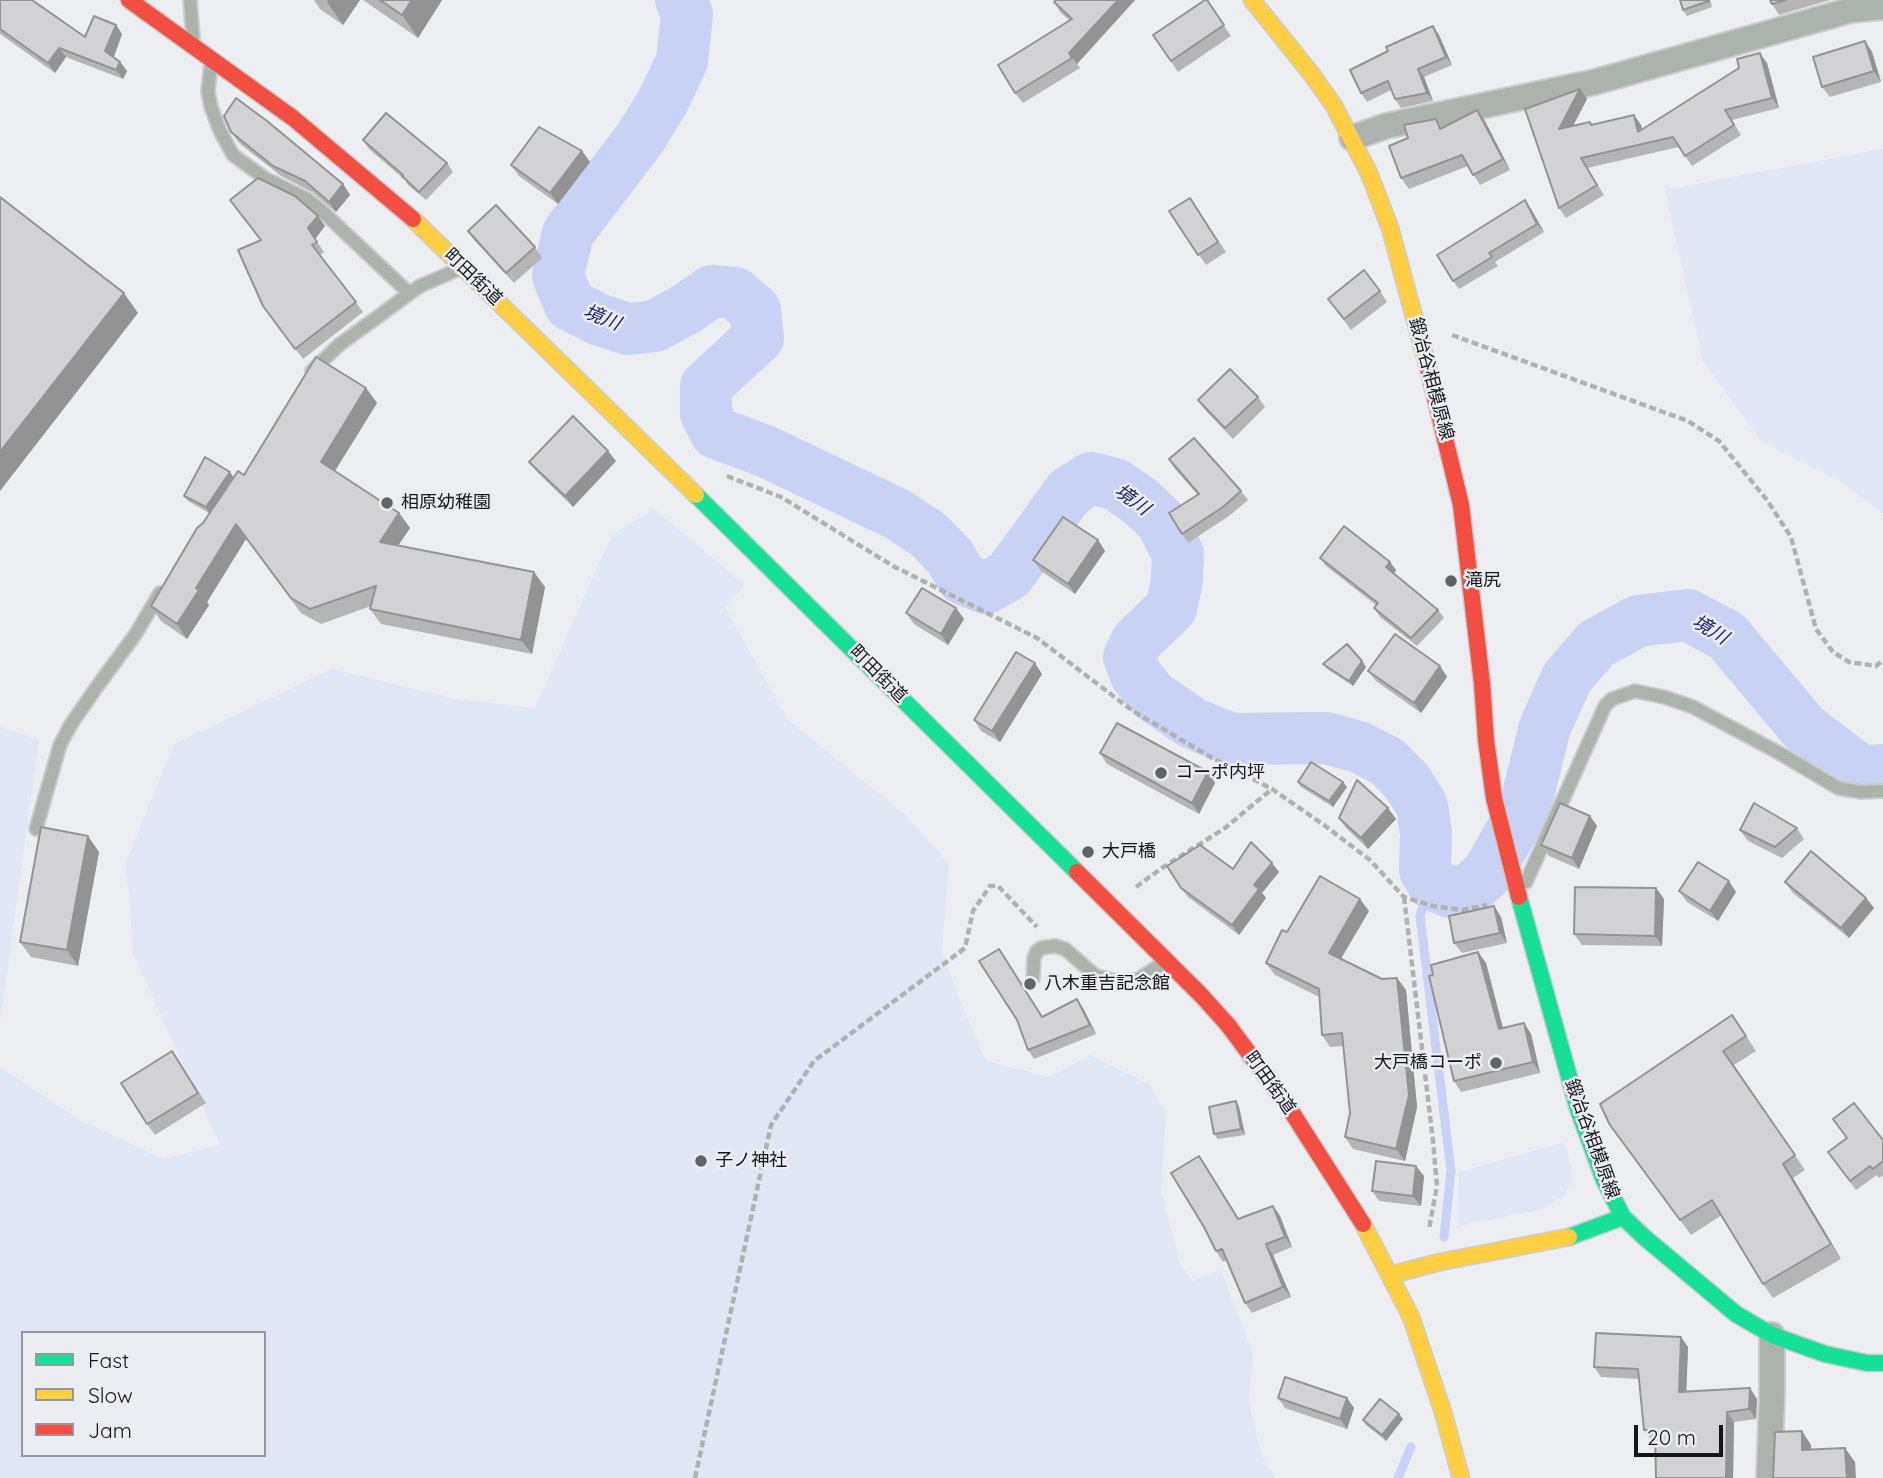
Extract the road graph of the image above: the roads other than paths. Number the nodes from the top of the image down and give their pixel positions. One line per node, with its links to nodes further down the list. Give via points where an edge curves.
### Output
1 (129, 0): 5 (main road, 町田街道)
2 (190, 0): 5 (lane)
3 (1252, 0): 7 (main road, 鍛冶谷相模原線, via 1314,76)
4 (1883, 7): 7 (street, via 1851,10 1594,82 1386,126)
5 (193, 45): 6 (main road, 町田街道)
6 (211, 59): 8 (main road, 町田街道, via 346,160); 9 (lane, via 211,107 233,155 266,179 307,199)
7 (1352, 138): 14 (main road, 鍛冶谷相模原線, via 1390,228 1461,505 1494,798)
8 (463, 267): 9 (lane); 15 (main road, 町田街道)
9 (409, 293): 10 (lane)
10 (303, 378)
11 (165, 585): 13 (lane, via 70,726 60,745)
12 (1883, 791): 14 (lane, via 1838,788 1704,712 1635,691 1605,706)
13 (36, 829)
14 (1519, 898): 17 (main road, 鍛冶谷相模原線, via 1578,1109)
15 (1168, 960): 16 (lane, via 1137,980 1117,981 1096,975 1055,946 1037,951); 18 (main road, 町田街道, via 1228,1025 1286,1103 1359,1216)
16 (1033, 978)
17 (1623, 1217): 18 (main road, 鍛冶谷相模原線, via 1572,1237); 19 (main road, via 1736,1314)
18 (1390, 1275): 21 (main road, 町田街道, via 1415,1329)
19 (1772, 1335): 20 (main road, via 1825,1354); 22 (street)
20 (1883, 1363)
21 (1461, 1478)
22 (1769, 1478)

